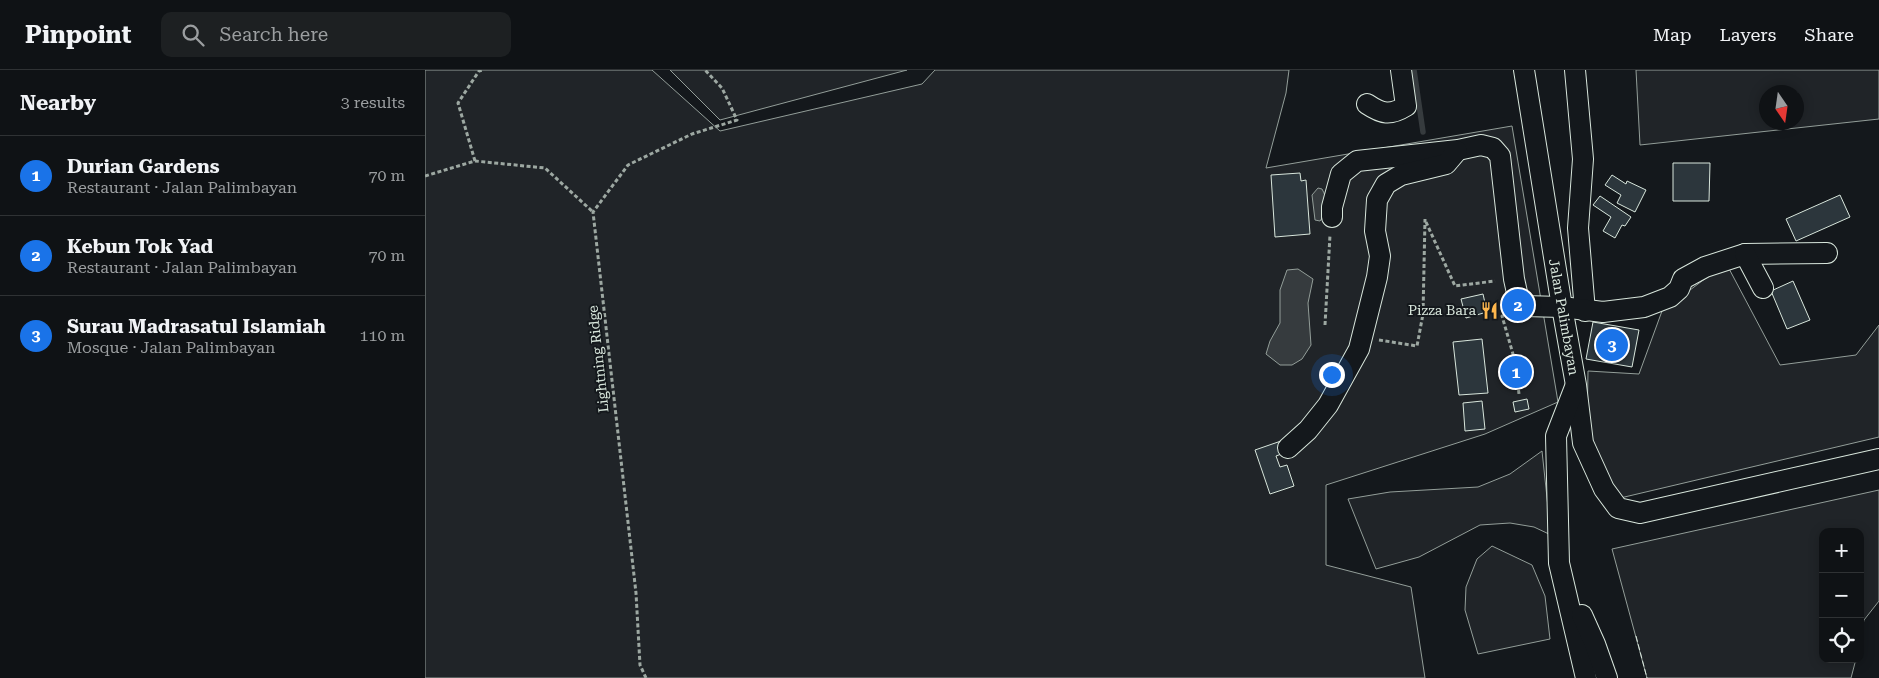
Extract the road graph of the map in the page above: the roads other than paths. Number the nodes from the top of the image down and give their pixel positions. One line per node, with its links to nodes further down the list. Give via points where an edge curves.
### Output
1 (1401, 70): 4 (street, via 1406,106 1397,112 1380,113)
2 (1524, 70): 10 (street, Jalan Palimbayan)
3 (1575, 70): 11 (street, via 1583,159 1578,228)
4 (1367, 104)
5 (1458, 150): 6 (street, via 1357,162 1341,174); 10 (street, via 1481,145 1493,148 1500,156 1514,280 1520,306); 13 (street, via 1446,164 1401,175 1386,184 1377,200 1375,231 1380,256 1359,349 1328,405)
6 (1332, 217)
7 (1827, 253): 8 (street)
8 (1745, 254): 9 (street); 11 (street, via 1705,267 1683,279 1679,289 1669,297 1644,307 1603,312)
9 (1763, 288)
10 (1562, 307): 11 (street); 12 (street, Jalan Palimbayan)
11 (1585, 310)
12 (1576, 385): 14 (street, via 1583,444 1604,490 1618,508 1639,513); 15 (street, Jalan Palimbayan, via 1556,436)
13 (1289, 448)
14 (1879, 459)
15 (1559, 562): 16 (street, Jalan Palimbayan); 17 (street, Jalan Palimbayan)
16 (1586, 678)
17 (1607, 678)

